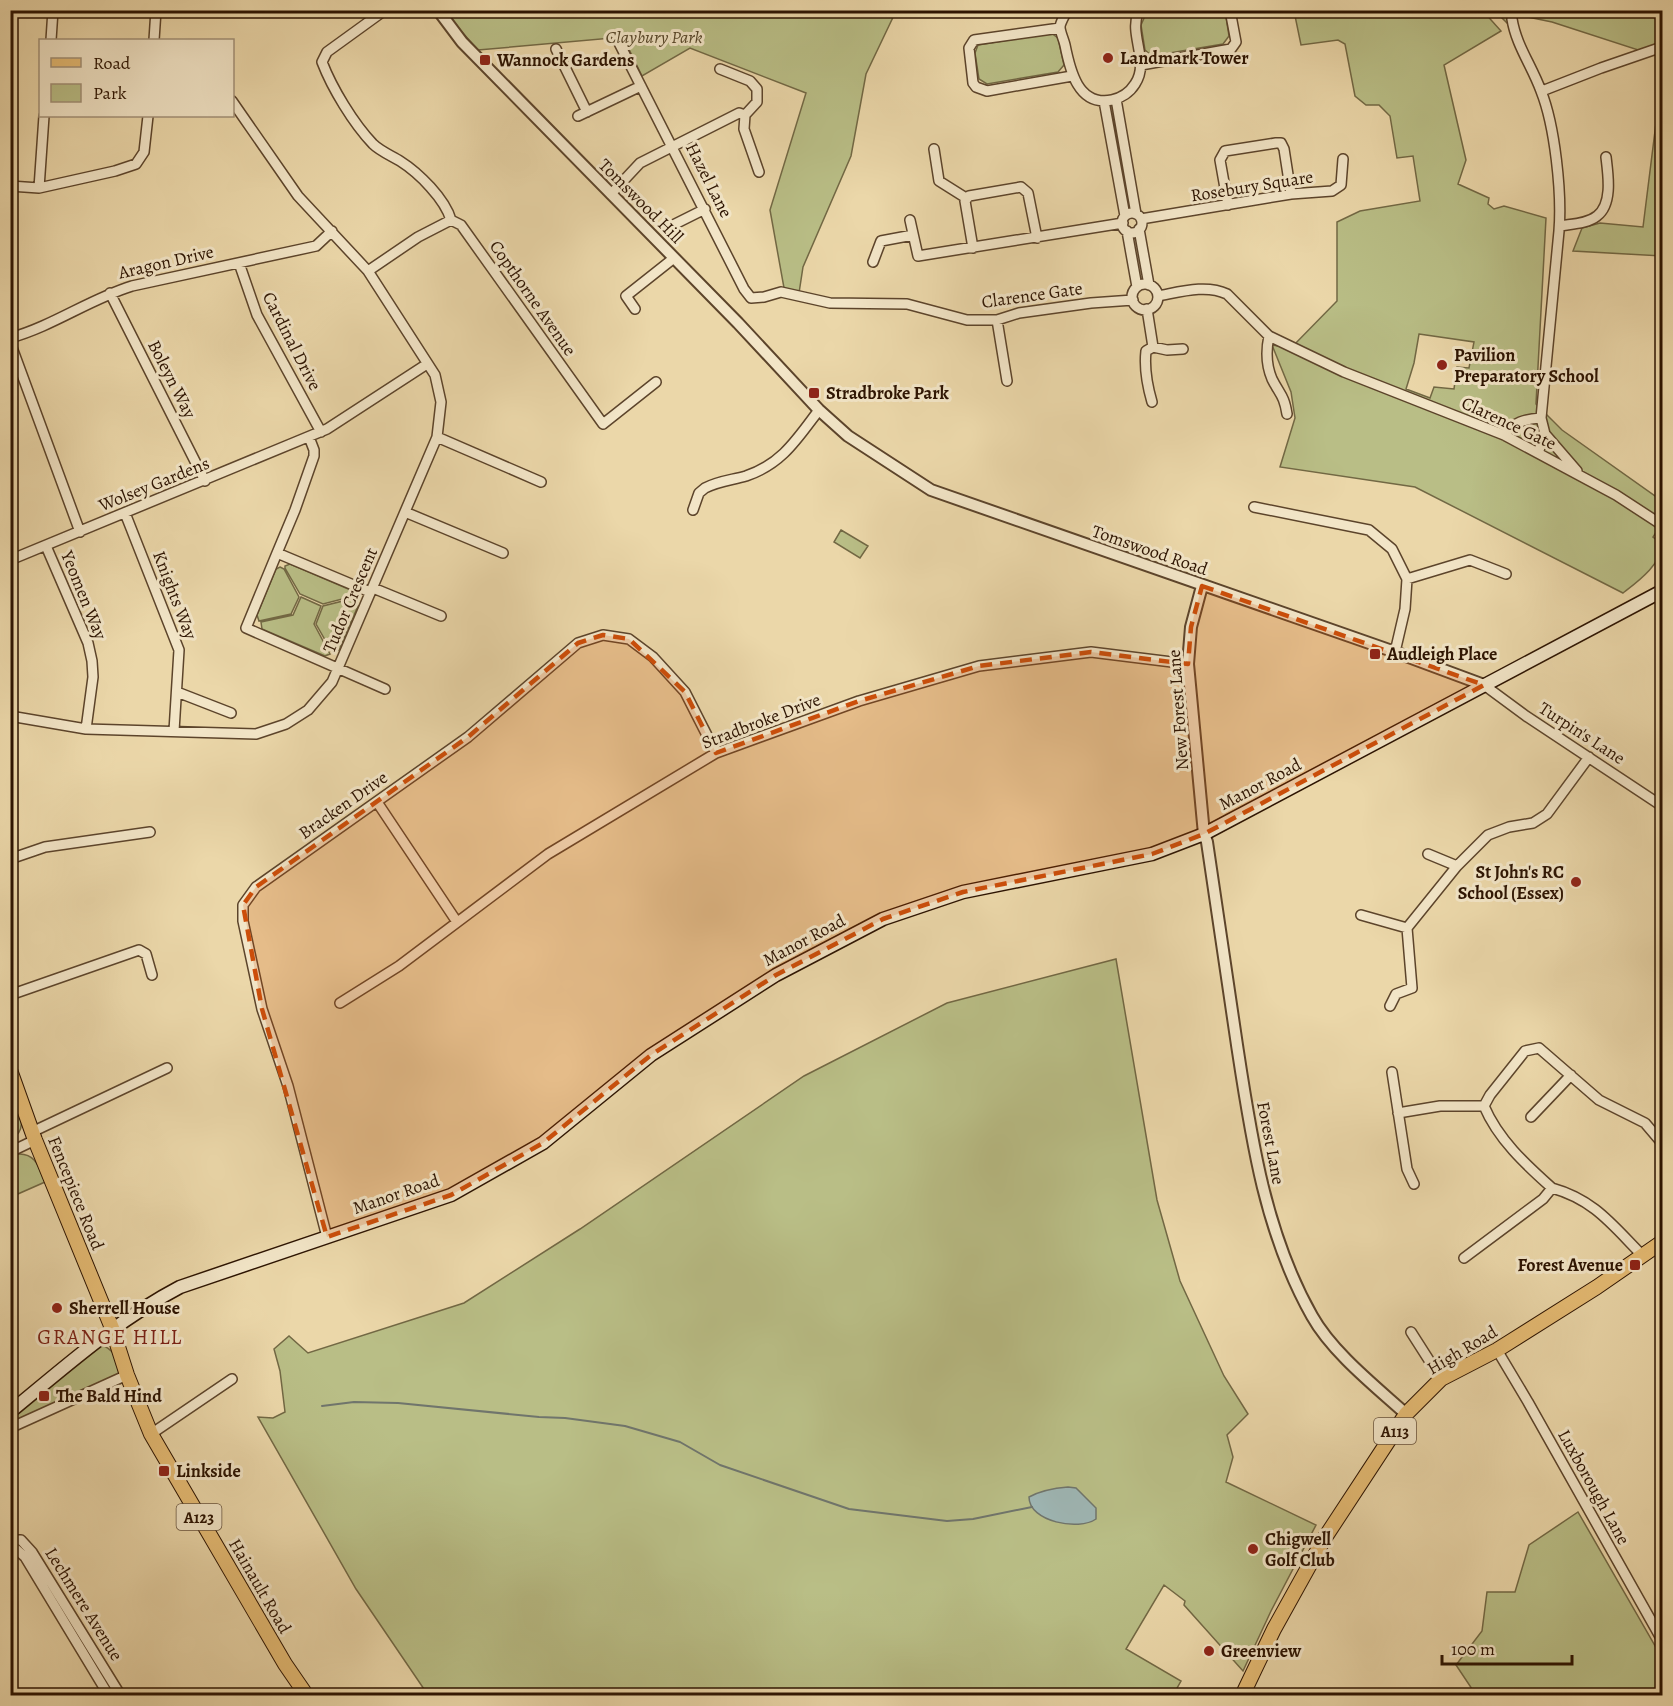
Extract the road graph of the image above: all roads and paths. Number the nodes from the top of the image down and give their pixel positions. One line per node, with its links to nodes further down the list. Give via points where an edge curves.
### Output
1 (53, 10): 10 (street)
2 (156, 10): 11 (street)
3 (384, 10): 40 (street, via 327,52 322,62 374,146 419,176)
4 (438, 10): 35 (street, Tomswood Hill, via 462,42)
5 (1067, 10): 9 (street)
6 (1150, 10): 15 (street, via 1138,13 1135,20)
7 (1230, 10): 15 (street, via 1236,42 1231,49)
8 (1512, 19): 21 (street, via 1514,34)
9 (1060, 28): 18 (street); 18 (street, via 974,40 969,48 973,83 987,91)
10 (51, 39)
11 (154, 39)
12 (617, 39): 20 (street, Hazel Lane)
13 (1662, 47): 21 (street)
14 (556, 49): 17 (street)
15 (1141, 65): 22 (street, via 1136,84)
16 (720, 69): 25 (street, via 750,81 757,89 757,102)
17 (569, 76): 19 (street); 20 (street, via 583,114)
18 (1072, 76): 23 (street, via 1087,94)
19 (559, 82)
20 (640, 86): 28 (street, Hazel Lane)
21 (1542, 91): 44 (street, via 1555,150)
22 (1116, 99): 23 (street); 42 (street)
23 (1104, 101): 43 (street)
24 (234, 103): 46 (street, Tudor Crescent, via 298,196)
25 (742, 114): 28 (street); 32 (street)
26 (44, 117): 34 (street)
27 (148, 117): 34 (street, via 144,152 136,164)
28 (674, 147): 35 (street, via 640,163); 39 (street, Hazel Lane)
29 (934, 149): 37 (street, via 939,181)
30 (1606, 157): 44 (street, via 1609,180 1605,206 1596,217)
31 (1343, 159): 36 (street, Rosebury Square, via 1342,180 1337,188)
32 (759, 172)
33 (10, 186): 34 (street)
34 (39, 188)
35 (611, 194): 50 (street, Tomswood Hill)
36 (1292, 194): 38 (street, Rosebury Square); 38 (street, via 1284,150 1281,143 1276,143 1222,155)
37 (966, 198): 48 (street, via 1021,187 1028,193); 49 (street)
38 (1228, 205): 42 (street, Rosebury Square)
39 (705, 209): 45 (street); 57 (street, Hazel Lane, via 751,298 781,292)
40 (451, 220): 53 (street, via 418,237); 69 (street, Copthorne Avenue, via 461,225 603,424)
41 (910, 220): 47 (street)
42 (1139, 221): 43 (street, via 1130,213); 43 (street, via 1132,232); 54 (street)
43 (1125, 223): 48 (street); 55 (street)
44 (1560, 225): 73 (street)
45 (669, 227)
46 (332, 231): 52 (street, Aragon Drive, via 315,246); 53 (street, Tudor Crescent)
47 (913, 235): 49 (street, via 918,256); 51 (street, via 880,241)
48 (1037, 238): 49 (street)
49 (973, 248)
50 (674, 258): 60 (street, via 626,296); 71 (street, Tomswood Hill)
51 (873, 262)
52 (239, 263): 56 (street, Aragon Drive); 74 (street, Cardinal Drive, via 257,315)
53 (368, 272): 67 (street, Tudor Crescent)
54 (1149, 285): 55 (street); 58 (street)
55 (1137, 287): 59 (street)
56 (110, 293): 64 (street, Aragon Drive); 81 (street, Boleyn Way)
57 (794, 295): 62 (street, Clarence Gate, via 830,303 907,304 967,320)
58 (1158, 296): 61 (street, via 1155,305); 63 (street, Clarence Gate, via 1220,290)
59 (1133, 300): 61 (street); 62 (street, Clarence Gate, via 1019,313)
60 (635, 309)
61 (1147, 309): 65 (street)
62 (997, 320): 68 (street)
63 (1269, 336): 72 (street, via 1268,365 1283,395); 76 (street, Clarence Gate, via 1344,372)
64 (10, 340): 88 (street)
65 (1153, 346): 66 (street); 70 (street, via 1146,351 1144,363)
66 (1183, 349)
67 (427, 364): 74 (street, Wolsey Gardens); 78 (street, Tudor Crescent, via 435,375 441,402)
68 (1007, 381)
69 (656, 382)
70 (1152, 402)
71 (820, 412): 84 (street, via 767,468 705,488); 95 (street, Tomswood Road, via 848,436 931,490)
72 (1287, 414)
73 (1541, 418): 75 (street); 76 (street, via 1515,423)
74 (321, 432): 77 (street, Wolsey Gardens)
75 (1545, 434): 79 (street); 80 (street)
76 (1504, 435): 79 (street, Clarence Gate)
77 (309, 437): 81 (street, Wolsey Gardens); 90 (street, via 314,456)
78 (437, 437): 82 (street); 85 (street, Tudor Crescent)
79 (1538, 453): 80 (street, Clarence Gate)
80 (1583, 477): 87 (street, Clarence Gate)
81 (205, 481): 86 (street, Wolsey Gardens)
82 (541, 482)
83 (1254, 507): 94 (street, via 1369,530 1392,549)
84 (693, 510)
85 (405, 512): 91 (street); 96 (street, Tudor Crescent)
86 (125, 513): 88 (street, Wolsey Gardens); 104 (street, Knights Way, via 178,644)
87 (1662, 525)
88 (80, 532): 89 (street, Wolsey Gardens)
89 (46, 546): 92 (street, Wolsey Gardens); 107 (street, Yeomen Way, via 92,661)
90 (277, 553): 96 (street); 101 (street, via 246,628)
91 (503, 553)
92 (10, 560)
93 (1506, 574): 94 (street, via 1470,560)
94 (1407, 579): 99 (street)
95 (1203, 586): 99 (street, Tomswood Road); 100 (street, New Forest Lane, via 1191,627)
96 (372, 590): 98 (street); 101 (street, Tudor Crescent)
97 (1662, 591): 102 (main road, Manor Road)
98 (441, 616)
99 (1395, 652): 102 (street, Tomswood Road)
100 (1188, 664): 109 (street, Stradbroke Drive, via 1091,652 979,666 859,701); 114 (street, New Forest Lane)
101 (338, 667): 103 (street); 108 (street, Tudor Crescent, via 332,682 308,710 272,730 256,734)
102 (1484, 685): 110 (street, Turpin's Lane); 114 (main road, Manor Road)
103 (384, 689)
104 (177, 692): 105 (street); 108 (street, Knights Way)
105 (231, 713)
106 (10, 716): 107 (street, Tudor Crescent)
107 (86, 729): 108 (street, Tudor Crescent)
108 (174, 731)
109 (716, 753): 111 (street, Bracken Drive, via 685,692 653,657 629,639 603,635 578,643 468,737); 119 (street, Stradbroke Drive, via 548,854)
110 (1589, 757): 112 (street, Turpin's Lane); 117 (street, via 1547,814 1533,823 1488,835)
111 (377, 802): 119 (street); 137 (street, Bracken Drive, via 255,887 243,905 262,1009 288,1086)
112 (1662, 806)
113 (150, 832): 116 (street, via 45,847)
114 (1204, 834): 137 (main road, Manor Road, via 1152,854 963,892 883,919 776,975 651,1055 543,1143 451,1195); 148 (street, Forest Lane, via 1256,1164 1272,1222 1312,1317 1343,1355)
115 (1428, 854): 117 (street)
116 (10, 859)
117 (1457, 866): 120 (street)
118 (1361, 915): 120 (street)
119 (457, 922): 123 (street, Stradbroke Drive, via 399,966)
120 (1407, 928): 124 (street, via 1412,988 1396,994)
121 (152, 975): 122 (street, via 146,954 139,950)
122 (10, 995)
123 (340, 1003)
124 (1390, 1006)
125 (167, 1068): 132 (street)
126 (10, 1070): 132 (main road, Fencepiece Road / A123)
127 (1392, 1072): 130 (street)
128 (1571, 1075): 129 (street, via 1539,1048 1525,1051); 131 (street); 133 (street, via 1599,1100 1645,1123)
129 (1484, 1106): 130 (street, via 1440,1106); 136 (street, via 1518,1157)
130 (1398, 1113): 135 (street, via 1407,1169)
131 (1531, 1117)
132 (34, 1136): 134 (street); 141 (main road, Fencepiece Road / A123)
133 (1662, 1143)
134 (10, 1152)
135 (1414, 1184)
136 (1552, 1188): 139 (street, via 1586,1201); 140 (street)
137 (327, 1237): 141 (main road, Manor Road, via 180,1287)
138 (1662, 1242): 139 (main road, High Road / A113)
139 (1643, 1256): 143 (main road, High Road / A113)
140 (1464, 1258)
141 (112, 1328): 144 (main road, Hainault Road / A123); 147 (main road, Manor Road)
142 (1412, 1332): 146 (street)
143 (1497, 1350): 146 (main road, High Road / A113); 154 (street, Luxborough Lane)
144 (127, 1375): 149 (street); 150 (main road, Hainault Road / A123)
145 (232, 1379): 150 (street)
146 (1441, 1379): 148 (main road, High Road / A113)
147 (10, 1412)
148 (1406, 1414): 159 (main road, High Road / A113, via 1324,1539)
149 (10, 1428)
150 (151, 1434): 158 (main road, Hainault Road / A123)
151 (10, 1540): 153 (street, Lechmere Avenue, via 21,1540)
152 (10, 1549): 153 (street, Lechmere Avenue, via 16,1549)
153 (35, 1565): 155 (street, Lechmere Avenue)
154 (1662, 1640)
155 (83, 1643): 156 (street, Lechmere Avenue); 157 (street, Lechmere Avenue)
156 (109, 1695)
157 (122, 1695)
158 (307, 1695)
159 (1242, 1695)

